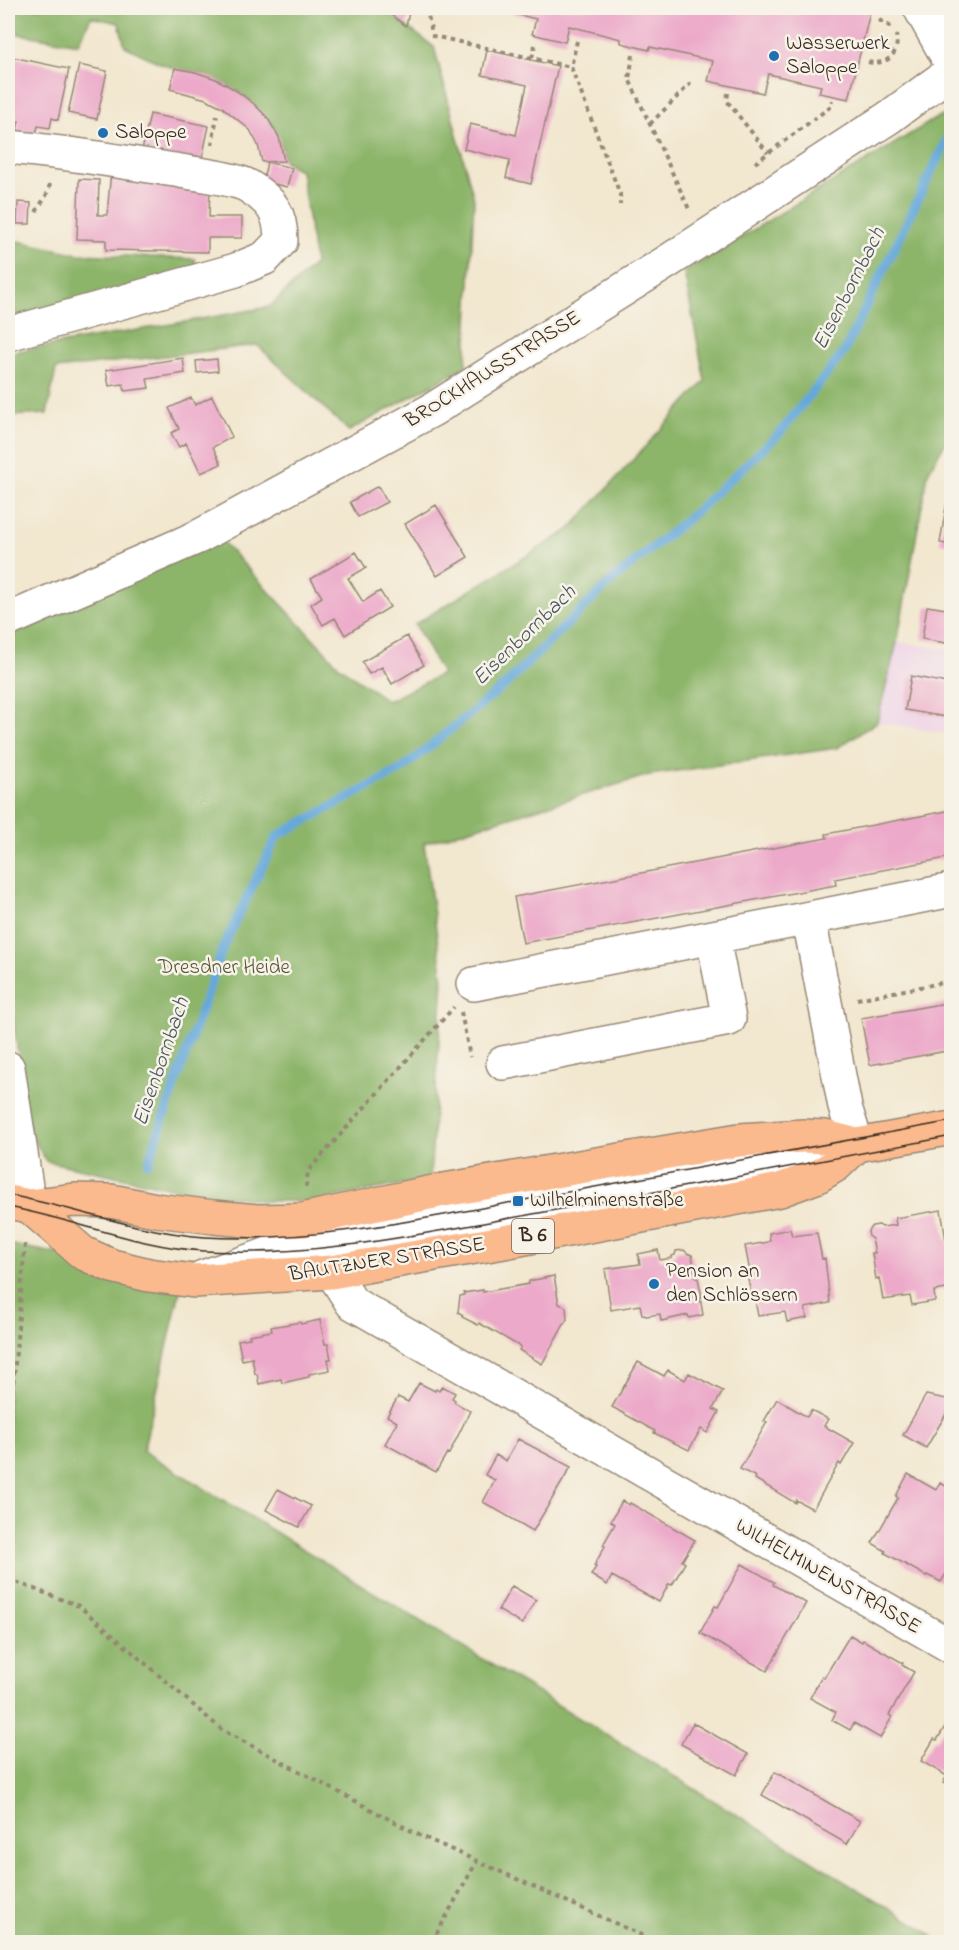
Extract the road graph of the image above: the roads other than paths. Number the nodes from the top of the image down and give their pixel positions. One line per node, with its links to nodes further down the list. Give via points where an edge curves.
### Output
1 (920, 8): 2 (street)
2 (951, 65)
3 (951, 71): 6 (street, BROCKHAUSSTRASSE, via 888,118 694,226 412,421 198,537)
4 (8, 147): 5 (street, via 60,152 246,185 269,202 281,227 281,241 265,258 236,270)
5 (8, 334)
6 (8, 620)
7 (951, 890): 8 (street)
8 (809, 919): 9 (street); 14 (street, via 845,1107)
9 (713, 938): 10 (street); 11 (street, via 729,1019)
10 (474, 984)
11 (503, 1064)
12 (8, 1068): 15 (street)
13 (951, 1128): 14 (main road)
14 (857, 1145): 16 (street, via 367,1235); 16 (main road, via 803,1136 739,1140 438,1191); 17 (main road, BAUTZNER STRASSE / B 6, via 837,1165 780,1190)
15 (18, 1204): 16 (main road, via 111,1201); 18 (main road, BAUTZNER STRASSE / B 6, via 83,1253 112,1266)
16 (307, 1231): 17 (street, WILHELMINENSTRASSE); 18 (street, via 300,1243)
17 (330, 1272): 18 (main road, BAUTZNER STRASSE / B 6); 19 (street, WILHELMINENSTRASSE, via 352,1303)
18 (194, 1281)
19 (951, 1647)

